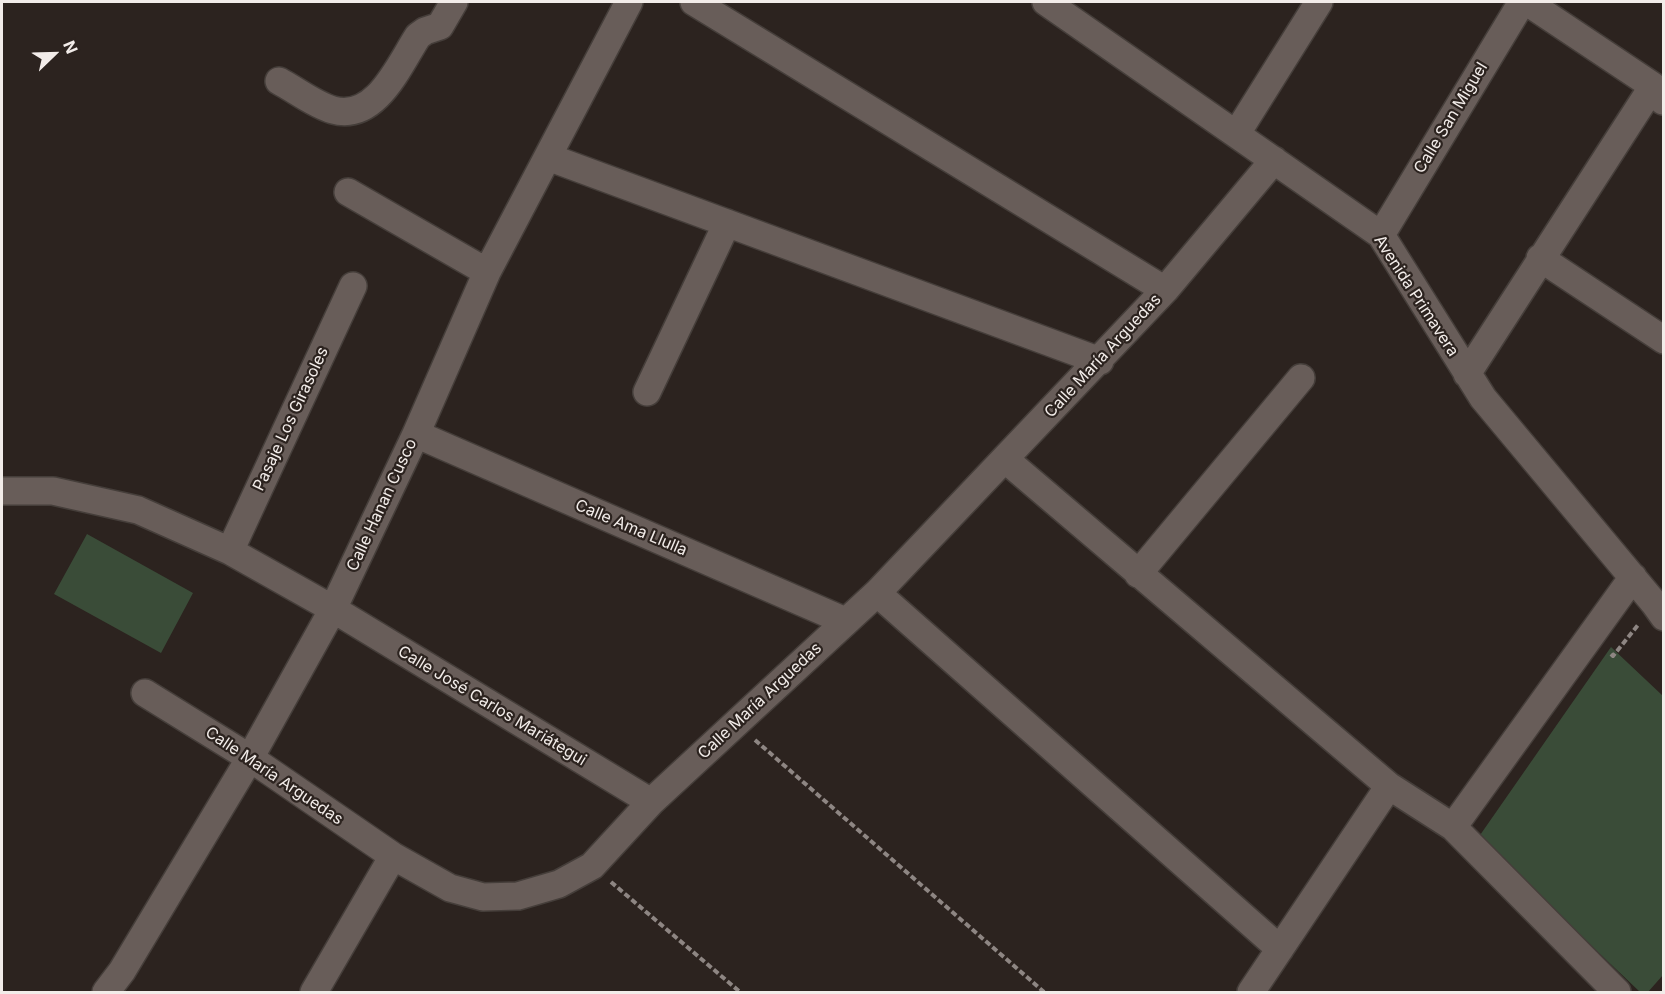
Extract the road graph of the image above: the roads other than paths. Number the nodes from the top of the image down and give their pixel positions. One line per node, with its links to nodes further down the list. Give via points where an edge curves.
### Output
1 (454, 2): 8 (street, via 440,26 418,36 384,90 354,112 332,110)
2 (629, 2): 11 (street, Calle Hanan Cusco)
3 (694, 2): 19 (street)
4 (1320, 2): 10 (street)
5 (1522, 2): 15 (street, Calle San Miguel)
6 (1527, 2): 9 (street)
7 (1055, 4): 10 (street, Avenida Primavera)
8 (279, 81)
9 (1658, 94): 16 (street)
10 (1237, 133): 12 (street, Avenida Primavera)
11 (548, 156): 14 (street); 17 (street, Calle Hanan Cusco)
12 (1274, 160): 15 (street, Avenida Primavera); 19 (street, Calle María Arguedas)
13 (348, 192): 17 (street)
14 (727, 223): 21 (street); 24 (street)
15 (1381, 235): 22 (street, Avenida Primavera)
16 (1540, 258): 20 (street); 22 (street)
17 (487, 272): 25 (street, Calle Hanan Cusco)
18 (353, 286): 28 (street, Pasaje Los Girasoles)
19 (1165, 290): 21 (street, Calle María Arguedas)
20 (1664, 340)
21 (1100, 361): 26 (street, Calle María Arguedas)
22 (1467, 374): 30 (street, Avenida Primavera)
23 (1301, 378): 29 (street)
24 (647, 392)
25 (416, 434): 32 (street, Calle Hanan Cusco); 34 (street, Calle Ama Llulla)
26 (1006, 460): 29 (street); 31 (street, Calle María Arguedas)
27 (2, 491): 28 (street, Calle José Carlos Mariátegui, via 53,491 138,510)
28 (230, 551): 32 (street, Calle José Carlos Mariátegui)
29 (1138, 574): 37 (street)
30 (1633, 577): 33 (street, Avenida Primavera); 39 (street)
31 (877, 592): 34 (street, Calle María Arguedas); 41 (street)
32 (333, 609): 36 (street, Calle Hanan Cusco); 38 (street, Calle José Carlos Mariátegui)
33 (1664, 617)
34 (845, 621): 38 (street, Calle María Arguedas)
35 (145, 693): 36 (street, Calle María Arguedas)
36 (250, 758): 40 (street, Calle María Arguedas); 42 (street, Calle Hanan Cusco)
37 (1389, 786): 39 (street); 41 (street)
38 (651, 802): 40 (street, Calle María Arguedas, via 592,866 559,884 518,896 483,897 450,888)
39 (1453, 827): 45 (street)
40 (393, 856): 43 (street)
41 (1280, 949): 44 (street)
42 (106, 993)
43 (314, 993)
44 (1251, 993)
45 (1617, 993)

